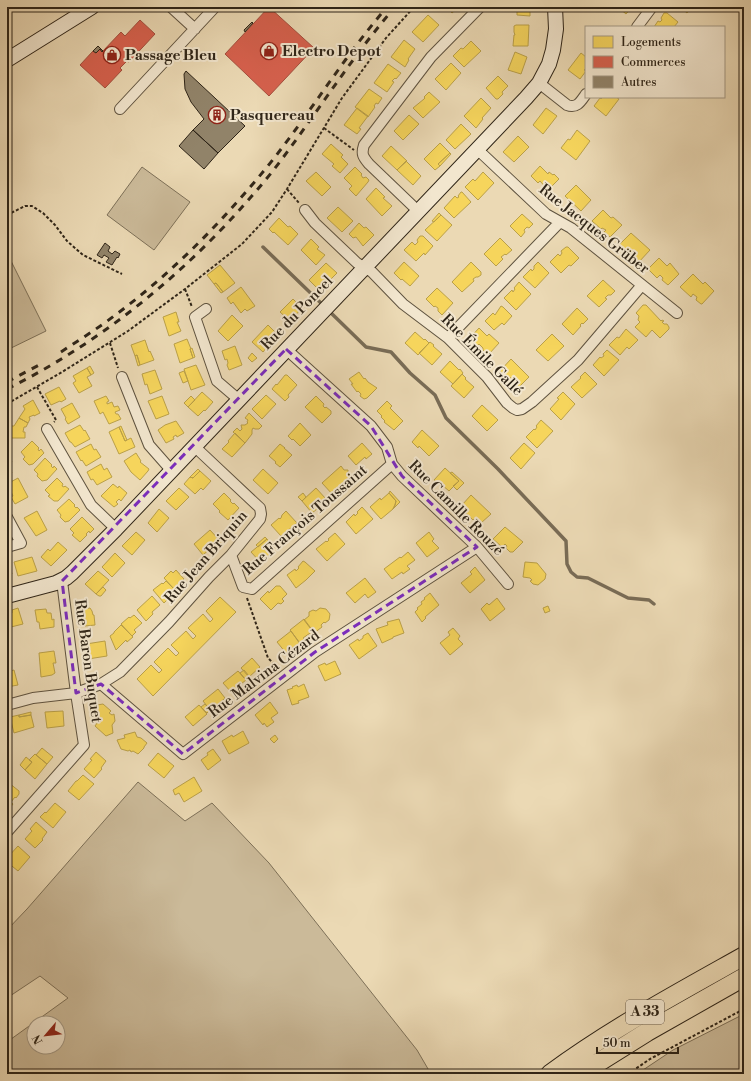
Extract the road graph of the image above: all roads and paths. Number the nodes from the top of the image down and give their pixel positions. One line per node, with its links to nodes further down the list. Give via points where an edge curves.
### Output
1 (92, 7): 10 (street)
2 (171, 7): 9 (street)
3 (215, 7): 9 (street)
4 (414, 7): 14 (path, via 386,38 342,98)
5 (480, 7): 16 (street, via 431,57)
6 (555, 7): 11 (street, Rue du Poncel, via 556,29 553,50)
7 (652, 7): 8 (street)
8 (638, 26)
9 (195, 29): 13 (street)
10 (8, 60)
11 (539, 83): 12 (street, via 567,105 575,106); 15 (street, Rue du Poncel)
12 (585, 95)
13 (120, 109)
14 (324, 128): 16 (path, via 355,151); 17 (path)
15 (477, 149): 19 (street, Rue du Poncel); 21 (street, Rue Jacques Grüber, via 546,214)
16 (362, 152): 19 (street, via 369,164)
17 (287, 189): 18 (path); 25 (path, via 272,212 242,244)
18 (305, 210): 22 (street, Rue Émile Gallé, via 315,223)
19 (418, 211): 22 (street, Rue du Poncel)
20 (7, 216): 23 (path, via 25,206 32,206 55,224 83,255)
21 (560, 222): 24 (street, Rue Jacques Grüber); 29 (street)
22 (364, 267): 29 (street, Rue Émile Gallé, via 404,304); 31 (street, Rue du Poncel)
23 (122, 274)
24 (642, 285): 27 (street, Rue Jacques Grüber); 29 (street, Rue Émile Gallé, via 578,360 522,409 517,410 507,403)
25 (185, 290): 28 (path); 30 (path)
26 (206, 310): 28 (street)
27 (677, 313)
28 (195, 317): 34 (street, via 217,381)
29 (448, 338)
30 (110, 343): 32 (path); 33 (path)
31 (286, 349): 34 (street, Rue du Poncel); 38 (street, Rue Camille Rouzé, via 371,426 387,447)
32 (122, 377): 39 (street, via 149,445)
33 (37, 387): 35 (path); 36 (path, via 56,420)
34 (238, 399): 37 (street, Rue du Poncel)
35 (7, 404)
36 (46, 429): 41 (street, via 91,505)
37 (194, 446): 39 (street, Rue du Poncel); 44 (street, Rue Jean Briquin, via 260,508 260,519)
38 (392, 464): 43 (street, Rue Camille Rouzé); 47 (street, Rue François Toussaint, via 252,589)
39 (171, 470): 41 (street, Rue du Poncel)
40 (7, 517): 42 (street, via 21,543)
41 (116, 529): 45 (street, Rue du Poncel)
42 (7, 547)
43 (477, 547): 46 (street, Rue Camille Rouzé); 49 (street, Rue Malvina Cézard, via 315,652)
44 (231, 555): 47 (street, Rue François Toussaint); 50 (street, Rue Jean Briquin, via 120,672)
45 (62, 581): 48 (street, Rue du Poncel); 51 (street, Rue Baron Buquet)
46 (508, 584)
47 (243, 587): 49 (path, via 268,658 278,668)
48 (7, 596)
49 (282, 677): 50 (street, Rue Malvina Cézard, via 184,754)
50 (101, 684): 51 (street)
51 (76, 693): 52 (street, via 33,698); 53 (street, Rue Baron Buquet, via 84,745)
52 (7, 705)
53 (7, 832)
54 (744, 956): 57 (highway, A 33, via 628,1022)
55 (744, 977): 58 (highway, A 33, via 647,1032)
56 (744, 1009): 59 (path, via 650,1059)
57 (550, 1074)
58 (580, 1074)
59 (628, 1074)

